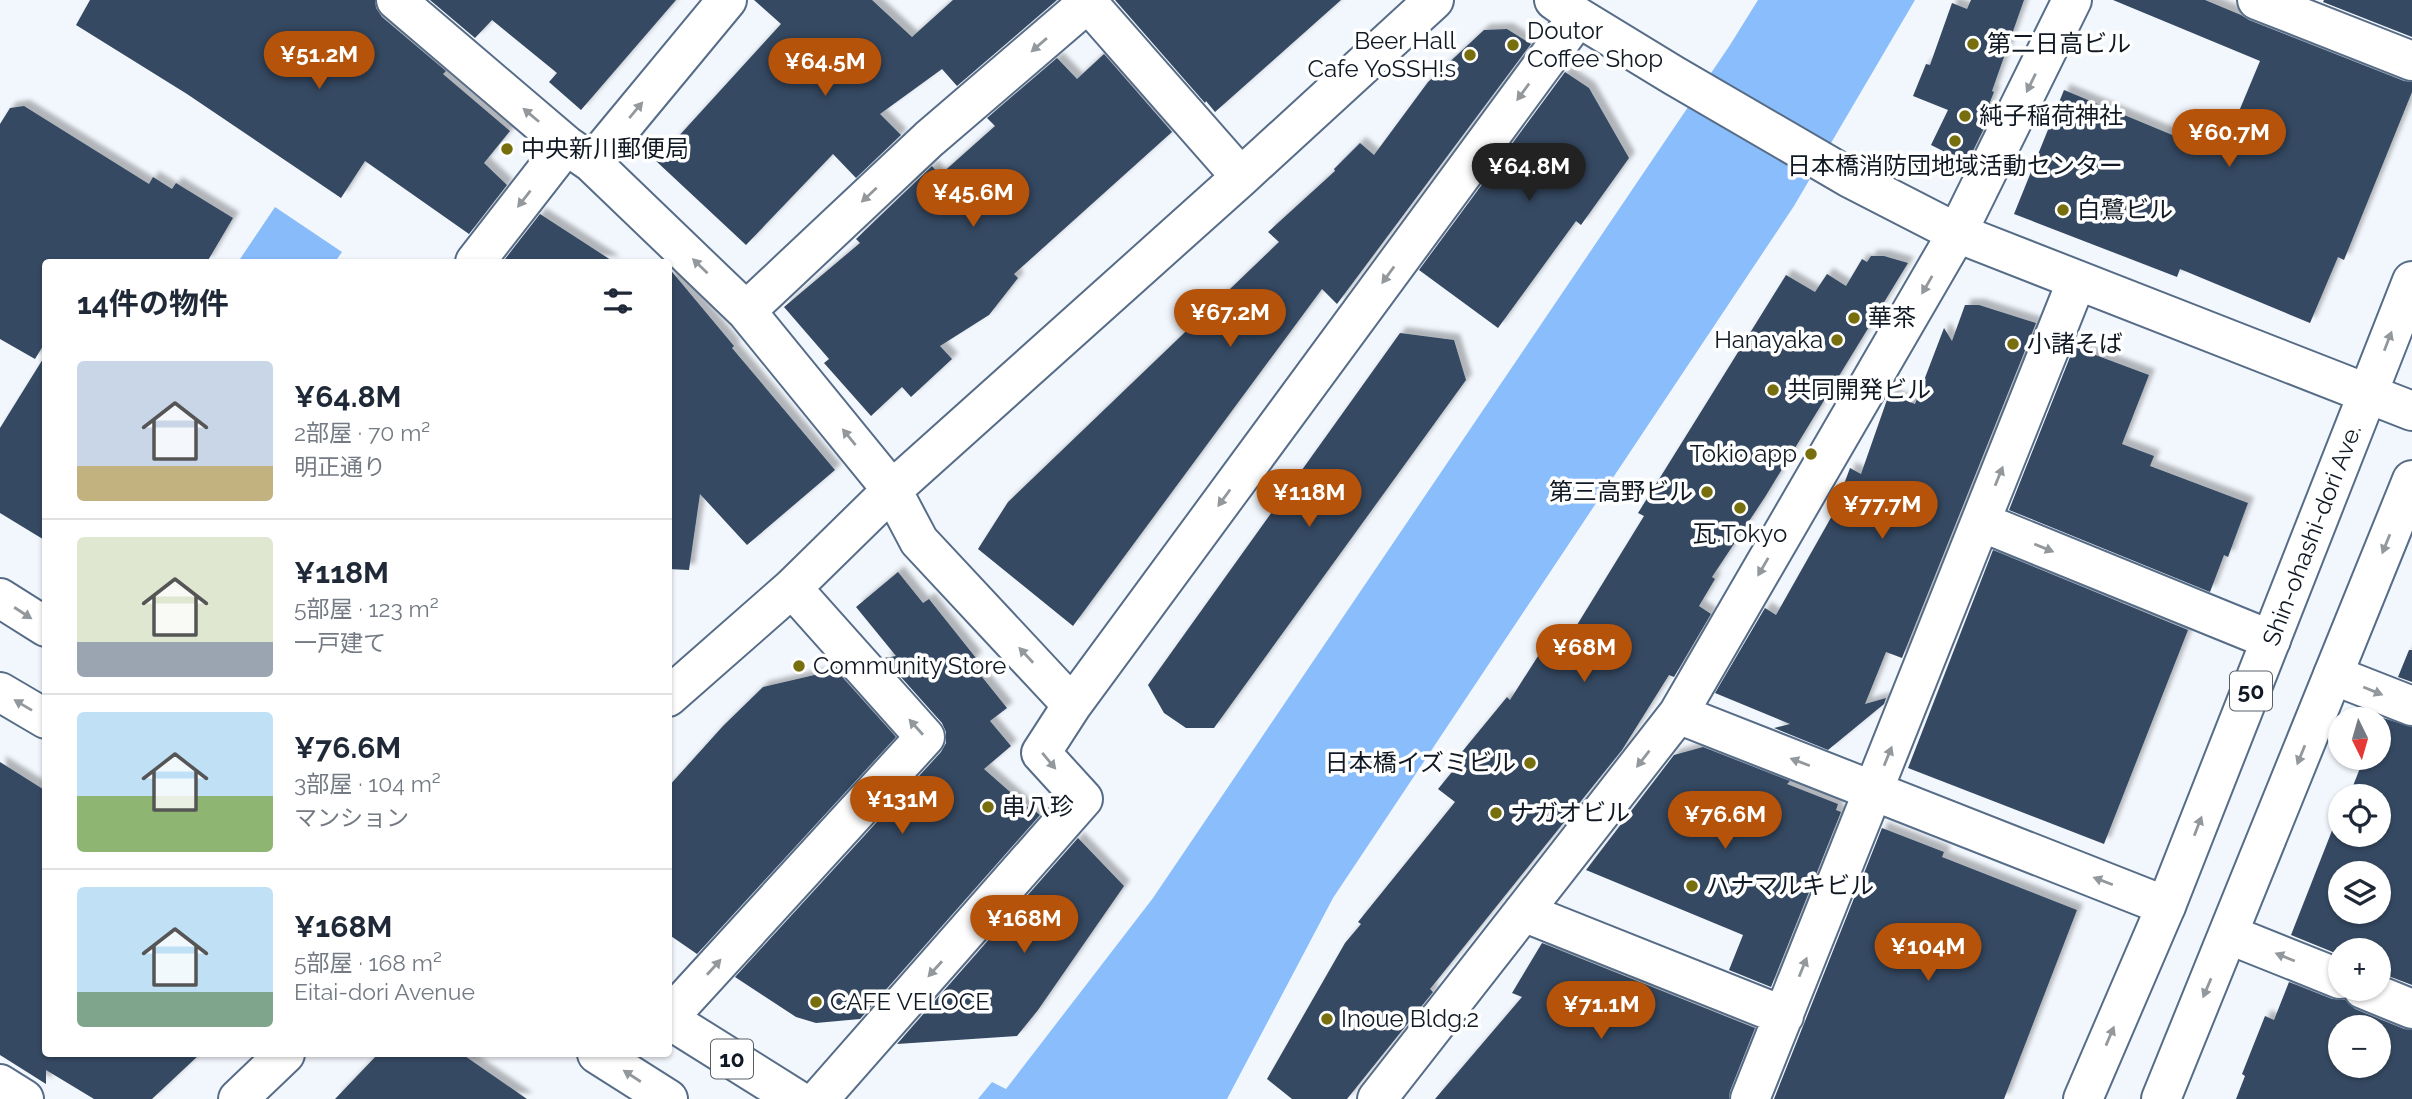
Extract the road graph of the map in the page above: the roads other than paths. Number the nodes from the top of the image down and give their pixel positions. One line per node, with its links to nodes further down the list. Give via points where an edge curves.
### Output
1 (396, 0): 9 (street, one-way to 1)
2 (727, 0): 9 (street, one-way to 2)
3 (1434, 0): 10 (street)
4 (2072, 0): 11 (street, one-way to 11)
5 (2257, 0): 8 (street)
6 (1089, 1): 10 (street); 15 (street, one-way to 15, via 929,139)
7 (1566, 9): 11 (street, via 1850,177); 28 (street, one-way to 28)
8 (2412, 61)
9 (579, 154): 12 (street, one-way to 12); 15 (street, one-way to 9)
10 (1241, 177): 19 (street)
11 (1957, 233): 13 (street); 30 (street, one-way to 30)
12 (478, 259)
13 (2077, 280): 16 (street); 20 (street, one-way to 13)
14 (2412, 281): 16 (street, Shin-ohashi-dori Ave. / 50, one-way to 14)
15 (746, 311): 19 (street, one-way to 15)
16 (2368, 393): 17 (street); 24 (street, Shin-ohashi-dori Ave. / 50)
17 (2412, 411)
18 (2412, 480): 25 (street, one-way to 25)
19 (892, 490): 21 (street); 28 (street, one-way to 19, via 919,541)
20 (1980, 522): 24 (street, one-way to 24); 32 (street, one-way to 20)
21 (792, 588): 27 (street); 39 (street, one-way to 21, via 925,737)
22 (0, 598): 23 (street, one-way to 23)
23 (42, 624)
24 (2271, 639): 33 (street, Shin-ohashi-dori Ave. / 50, one-way to 24)
25 (2333, 675): 29 (street, one-way to 29); 35 (street, one-way to 35)
26 (0, 692): 31 (street, one-way to 26)
27 (672, 693)
28 (1072, 705): 49 (street, one-way to 49, via 1041,753 1083,799)
29 (2412, 706)
30 (1678, 714): 32 (street, one-way to 30); 34 (street, one-way to 34)
31 (42, 717)
32 (1874, 792): 33 (street, one-way to 32); 40 (street, one-way to 32)
33 (2166, 906): 52 (street, Shin-ohashi-dori Ave. / 50, one-way to 33)
34 (1523, 912): 40 (street); 50 (street)
35 (2230, 935): 36 (street, one-way to 35); 53 (street, one-way to 53)
36 (2328, 974)
37 (2391, 1000): 38 (street)
38 (2412, 1009)
39 (672, 1014)
40 (1784, 1016): 51 (street)
41 (672, 1021): 48 (street, 10)
42 (282, 1057): 46 (street)
43 (602, 1057): 47 (street, one-way to 43)
44 (0, 1084): 45 (street)
45 (24, 1099)
46 (238, 1099)
47 (668, 1099)
48 (796, 1099)
49 (819, 1099)
50 (1377, 1099)
51 (1750, 1099)
52 (2083, 1099)
53 (2161, 1099)

